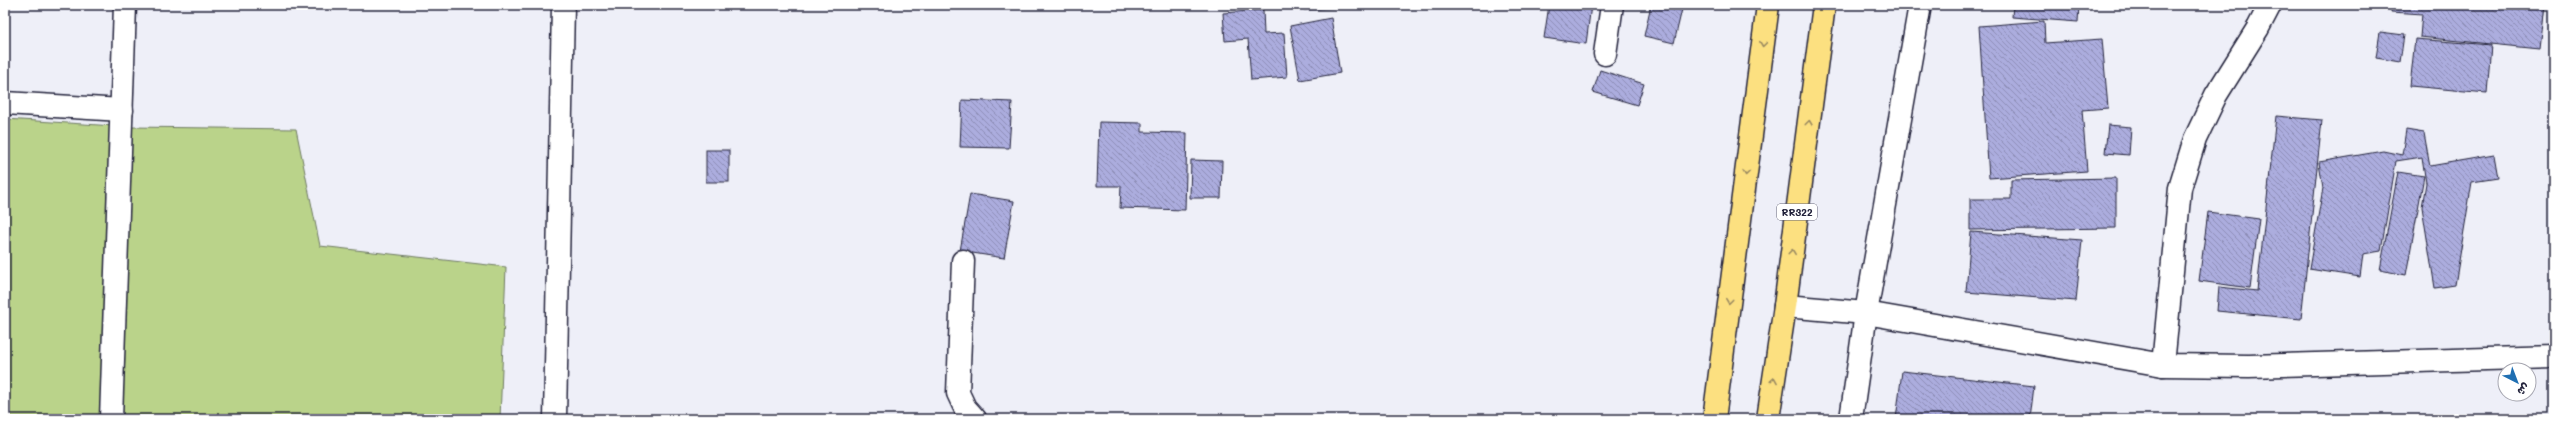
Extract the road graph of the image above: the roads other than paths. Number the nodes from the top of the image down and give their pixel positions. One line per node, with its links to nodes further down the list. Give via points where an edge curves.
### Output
1 (125, 5): 10 (street)
2 (563, 5): 17 (street)
3 (1612, 5): 8 (street)
4 (1768, 5): 19 (main road, one-way to 19)
5 (1824, 5): 12 (main road, RR322, one-way to 5)
6 (1920, 5): 13 (street)
7 (2270, 5): 15 (street, via 2216,95 2195,139 2180,188)
8 (1605, 54)
9 (5, 103): 10 (street)
10 (122, 110): 16 (street)
11 (963, 261): 18 (street, via 958,393 965,408)
12 (1785, 306): 13 (street); 20 (main road, RR322, one-way to 12)
13 (1866, 313): 15 (street); 21 (street)
14 (2554, 355): 15 (street, via 2249,366)
15 (2163, 366)
16 (111, 419)
17 (555, 419)
18 (975, 419)
19 (1714, 419)
20 (1768, 419)
21 (1850, 419)

